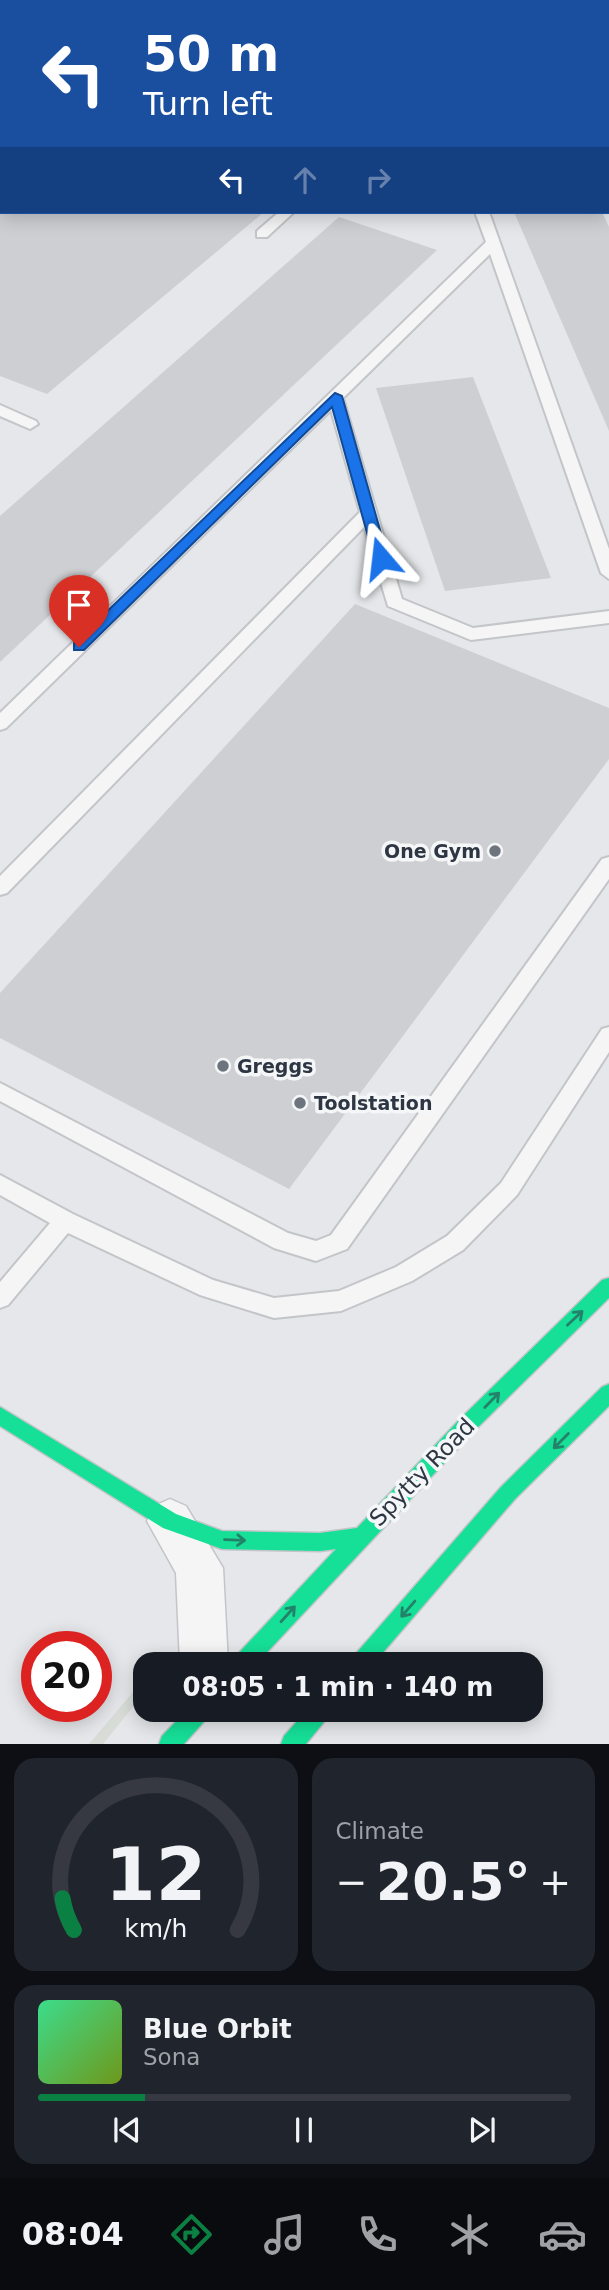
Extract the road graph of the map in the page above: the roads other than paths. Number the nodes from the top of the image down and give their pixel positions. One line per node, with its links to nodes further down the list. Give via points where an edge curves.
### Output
1 (285, 214): 3 (lane)
2 (483, 214): 4 (lane)
3 (262, 234)
4 (493, 243): 5 (lane); 9 (lane)
5 (335, 396): 8 (lane); 11 (lane)
6 (0, 410): 7 (lane)
7 (30, 424)
8 (367, 514): 10 (lane, via 394,602 471,634); 13 (lane)
9 (609, 573)
10 (609, 617)
11 (0, 724)
12 (609, 864): 15 (lane, via 339,1242 316,1251 282,1241)
13 (0, 888)
14 (609, 1035): 17 (lane, via 509,1189 455,1243 404,1274 341,1301 274,1308 208,1288)
15 (0, 1091)
16 (0, 1184): 17 (lane)
17 (65, 1221): 19 (lane)
18 (609, 1286): 23 (main road, Spytty Road, one-way to 18, via 541,1349)
19 (0, 1298)
20 (609, 1393): 26 (main road, one-way to 26, via 509,1493)
21 (0, 1416): 22 (main road)
22 (170, 1521): 23 (main road, one-way to 23, via 222,1540 320,1542); 24 (street, via 199,1568)
23 (359, 1537): 25 (main road, Spytty Road, one-way to 23)
24 (203, 1652)
25 (253, 1652)
26 (370, 1652)
27 (311, 1722): 28 (main road)
28 (292, 1744)

